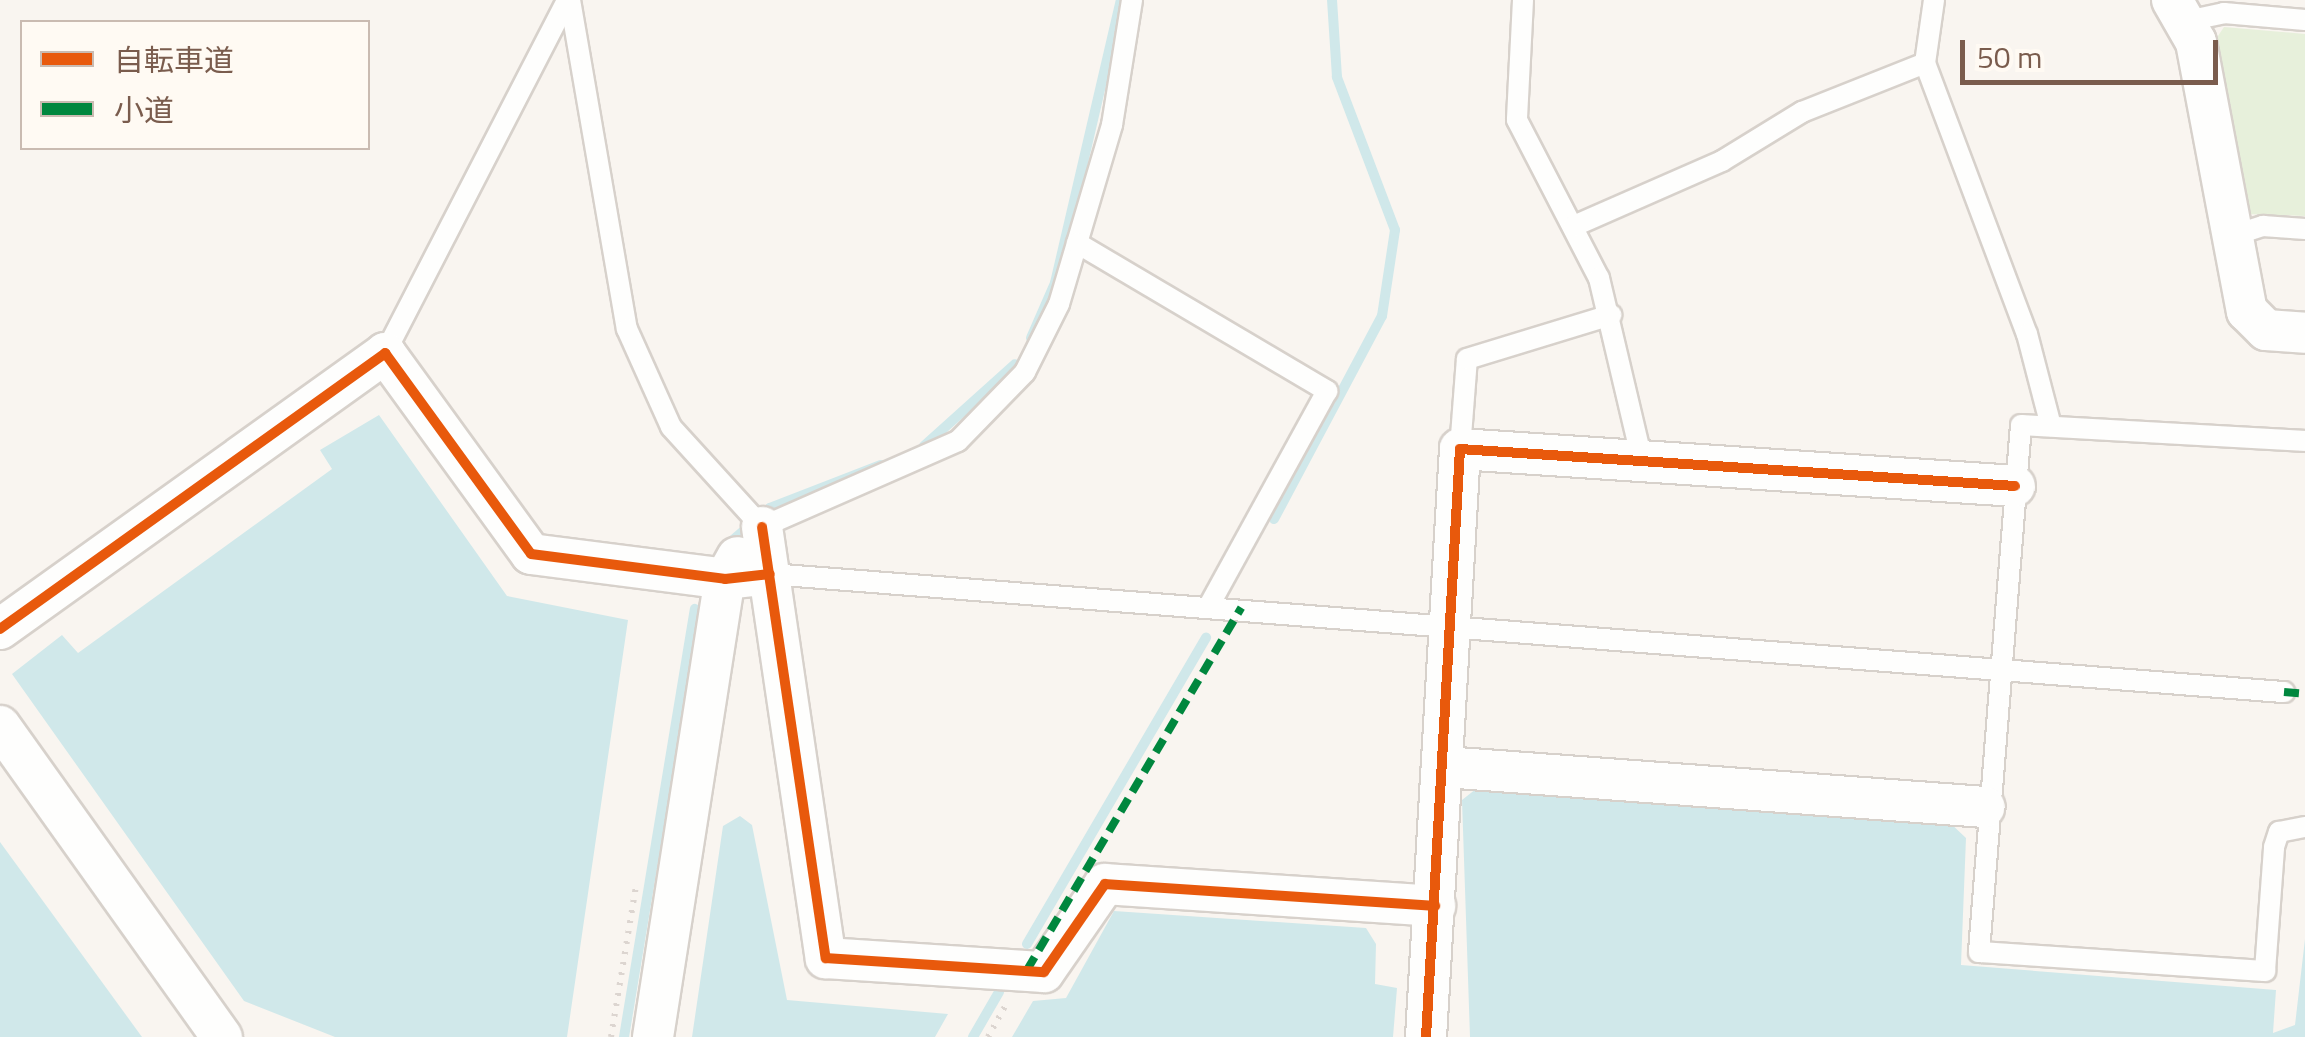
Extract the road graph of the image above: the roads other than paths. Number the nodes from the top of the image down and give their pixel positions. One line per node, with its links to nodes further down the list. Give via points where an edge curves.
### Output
1 (568, 0): 14 (lane); 20 (lane, via 628,329 671,427)
2 (1132, 0): 11 (lane, via 1112,125)
3 (1523, 0): 8 (lane, via 1517,120)
4 (1934, 0): 7 (lane)
5 (2180, 10): 6 (lane); 10 (street)
6 (2305, 20)
7 (1926, 63): 8 (lane, via 1802,112 1722,161); 15 (lane, via 2026,334)
8 (1574, 226): 12 (lane)
9 (2305, 229): 10 (lane, via 2263,226)
10 (2232, 236): 13 (street, via 2246,312 2266,330)
11 (1077, 243): 20 (lane, via 1041,347 980,423 933,454); 23 (lane, via 1327,392)
12 (1610, 315): 17 (lane, via 1467,359); 18 (lane)
13 (2305, 333)
14 (385, 352): 22 (street, via 531,554); 25 (street)
15 (2051, 426): 16 (lane); 19 (lane, via 2021,424)
16 (2305, 442)
17 (1460, 449): 18 (street); 24 (street)
18 (1642, 460): 19 (street)
19 (2014, 486): 26 (lane)
20 (762, 527): 21 (street); 22 (street)
21 (770, 574): 22 (street); 23 (lane); 32 (street, via 826,958 1044,972 1106,884)
22 (725, 579): 34 (street)
23 (1209, 606): 24 (lane)
24 (1451, 622): 26 (lane); 29 (street)
25 (0, 629)
26 (2001, 668): 27 (lane); 30 (lane)
27 (2284, 692)
28 (0, 726): 33 (street)
29 (1444, 767): 30 (street); 32 (street)
30 (1985, 807): 31 (lane, via 1978,952 2265,971 2274,847 2280,832)
31 (2305, 828)
32 (1435, 906): 35 (street)
33 (222, 1037)
34 (653, 1037)
35 (1426, 1037)

